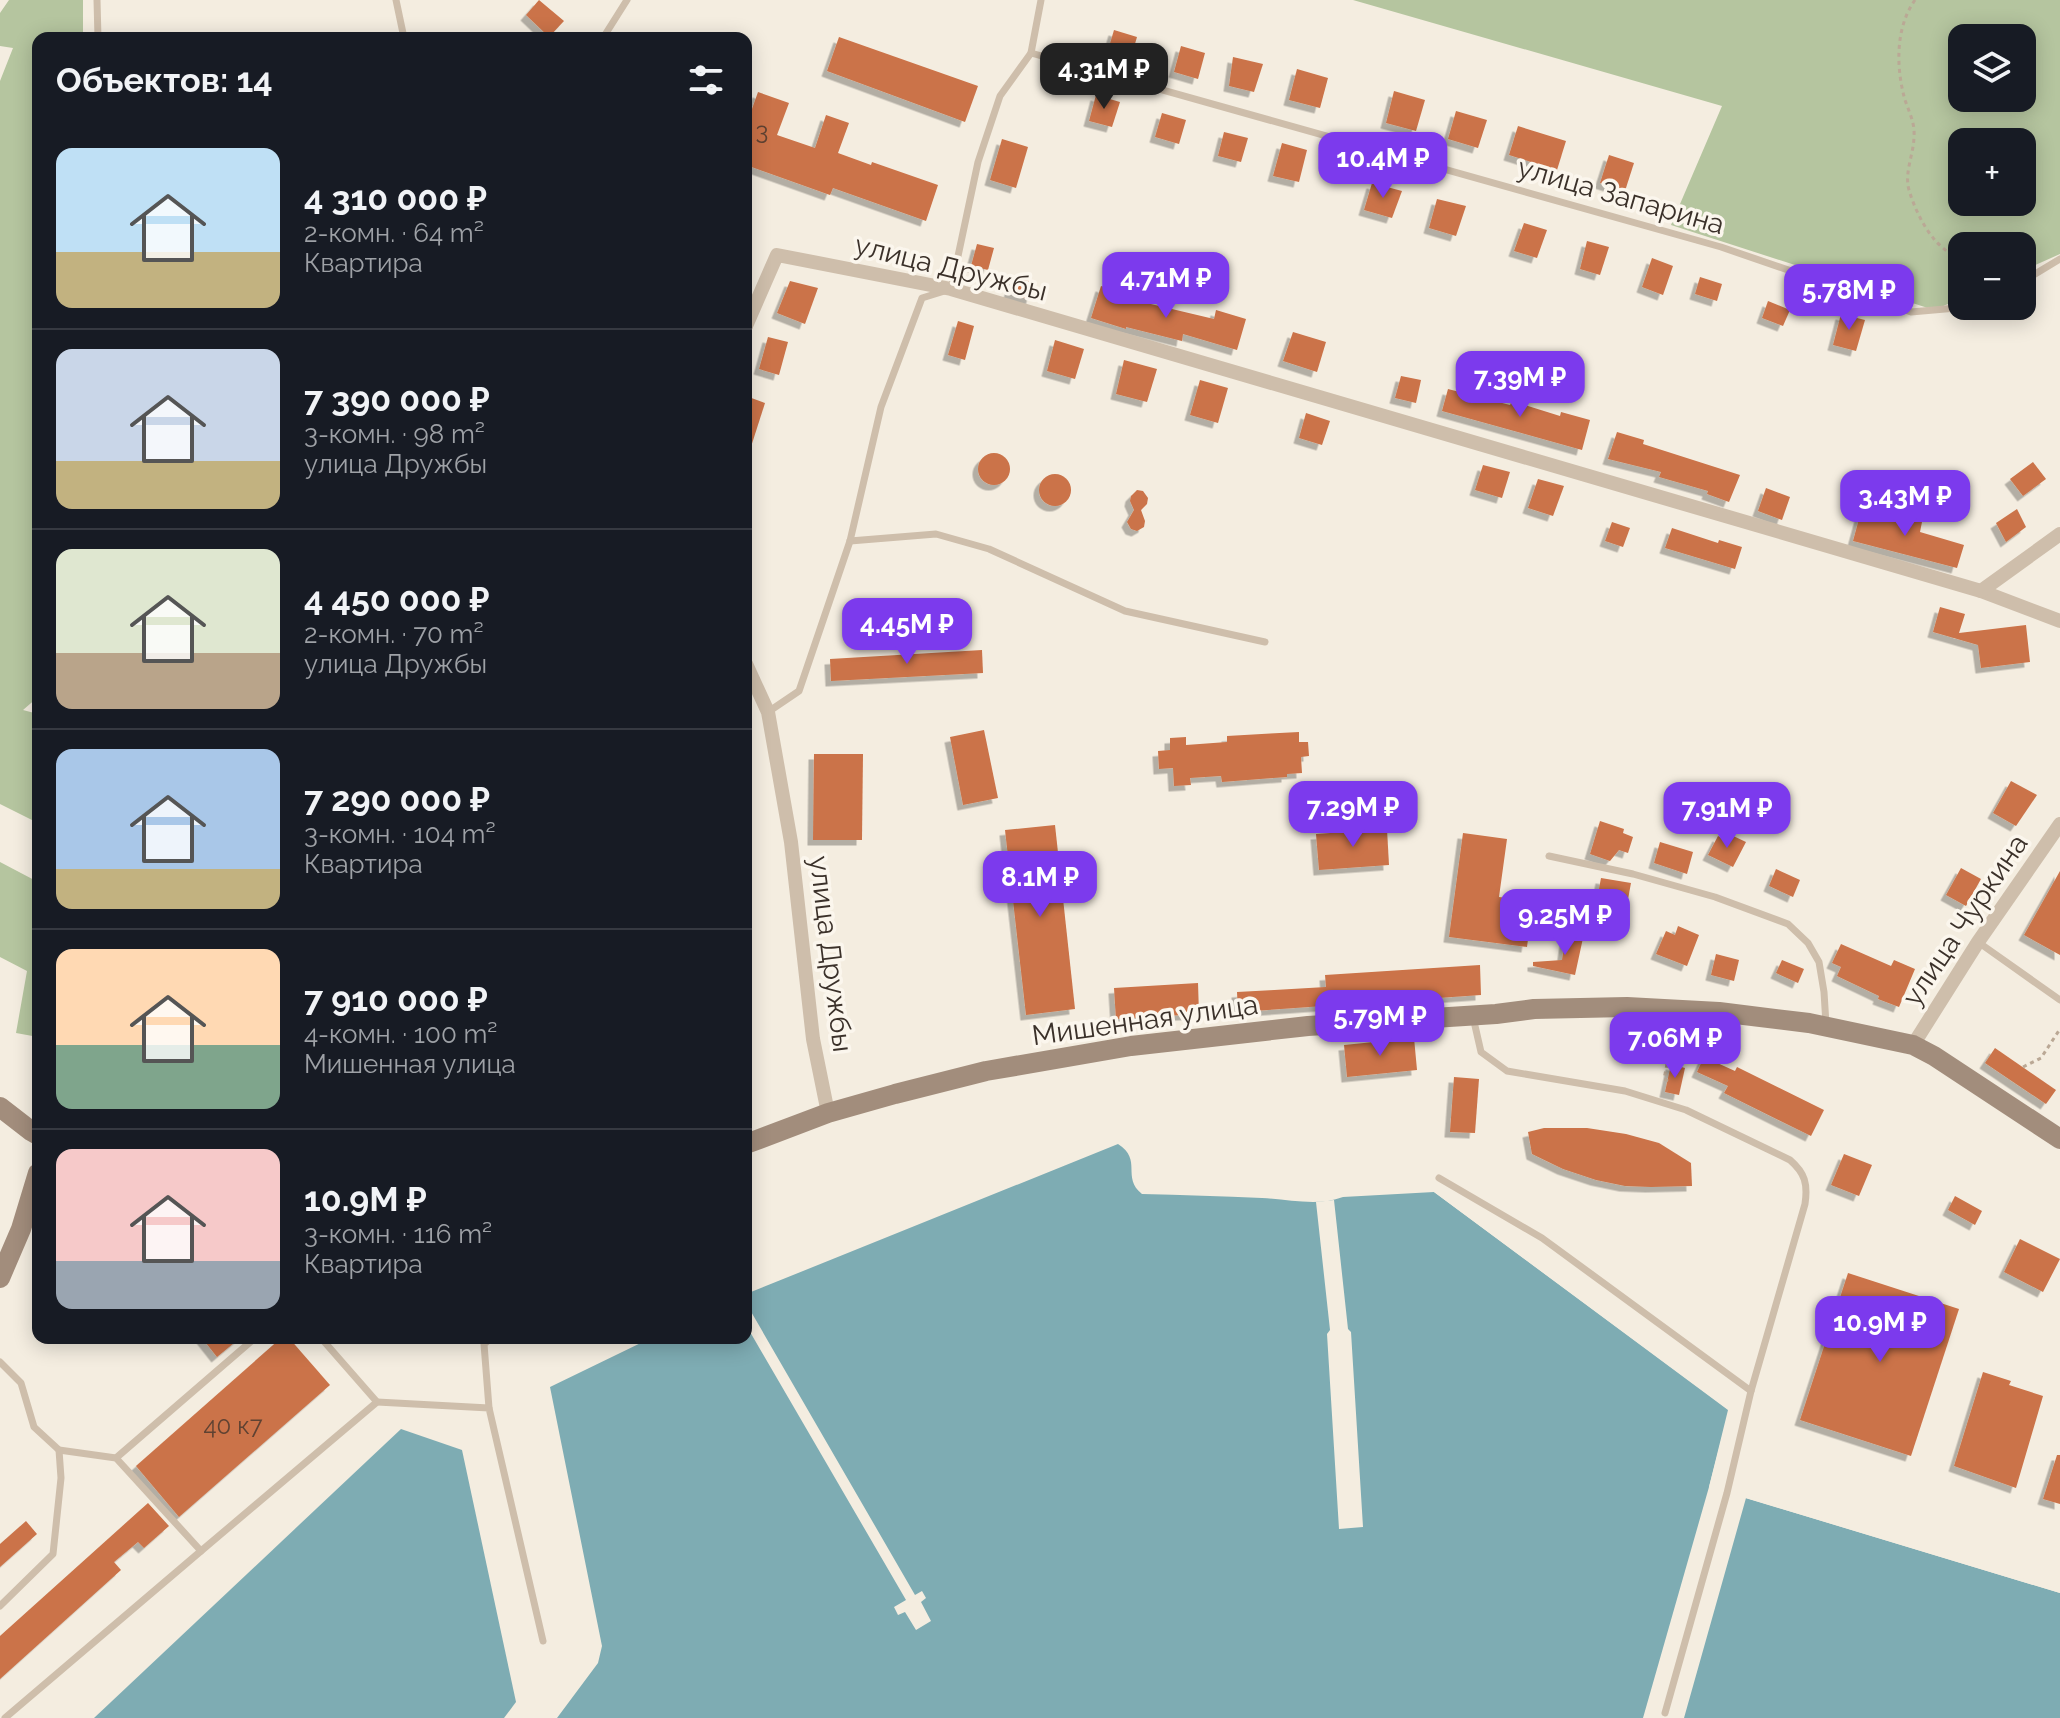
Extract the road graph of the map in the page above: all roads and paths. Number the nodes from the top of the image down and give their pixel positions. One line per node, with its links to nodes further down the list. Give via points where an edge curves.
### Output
1 (97, 0): 6 (lane)
2 (396, 0): 7 (lane)
3 (627, 0): 8 (lane)
4 (1041, 0): 9 (lane)
5 (1915, 0): 10 (path, via 1903,20 1900,61 1914,131 1909,190 1934,239)
6 (98, 32)
7 (403, 32)
8 (607, 32)
9 (1031, 53): 13 (lane, via 1000,96 978,162); 14 (lane, улица Запарина, via 1721,247 1911,312)
10 (1948, 251)
11 (2060, 259): 12 (lane)
12 (2036, 274)
13 (951, 289): 15 (street, улица Дружбы, via 777,255); 17 (lane, via 922,298 881,407); 18 (street, улица Дружбы)
14 (1948, 309)
15 (752, 312)
16 (2060, 534): 18 (street)
17 (850, 541): 20 (lane, via 936,534 989,549 1125,611); 22 (lane, via 799,691)
18 (1981, 591): 19 (street, улица Дружбы)
19 (2060, 621)
20 (1265, 642)
21 (752, 677): 22 (street, улица Дружбы)
22 (768, 712): 35 (street, улица Дружбы)
23 (2060, 824): 25 (street, улица Чуркина)
24 (1549, 856): 29 (lane, via 1715,897 1788,924 1819,962)
25 (1978, 942): 26 (lane); 31 (street, улица Чуркина)
26 (2060, 1000)
27 (1472, 1015): 29 (main road, Мишенная улица, via 1642,1008); 35 (main road, Мишенная улица, via 1131,1046 986,1071); 46 (lane, via 1481,1052 1507,1071 1625,1091 1686,1110 1790,1160 1803,1174 1805,1204)
28 (1689, 1025): 33 (path, via 1686,1046 1670,1049 1664,1079)
29 (1826, 1026): 31 (main road, Мишенная улица)
30 (2060, 1029): 32 (path, via 2041,1058)
31 (1913, 1045): 37 (main road, Мишенная улица)
32 (2023, 1067)
33 (1668, 1081)
34 (0, 1107): 36 (main road)
35 (828, 1113): 38 (main road, Мишенная улица)
36 (32, 1132)
37 (2060, 1139)
38 (752, 1142)
39 (1439, 1178): 46 (lane, via 1542,1238)
40 (32, 1193): 41 (main road)
41 (0, 1278)
42 (248, 1344): 50 (lane)
43 (326, 1344): 47 (lane)
44 (484, 1344): 48 (lane)
45 (0, 1362): 49 (lane, via 21,1383 34,1427)
46 (1751, 1391): 54 (lane)
47 (377, 1402): 48 (lane); 51 (lane)
48 (489, 1408): 53 (lane)
49 (59, 1450): 50 (lane); 52 (lane, via 53,1554)
50 (116, 1458): 51 (lane)
51 (201, 1551): 55 (lane)
52 (0, 1606)
53 (543, 1641)
54 (1665, 1713)
55 (5, 1718)

